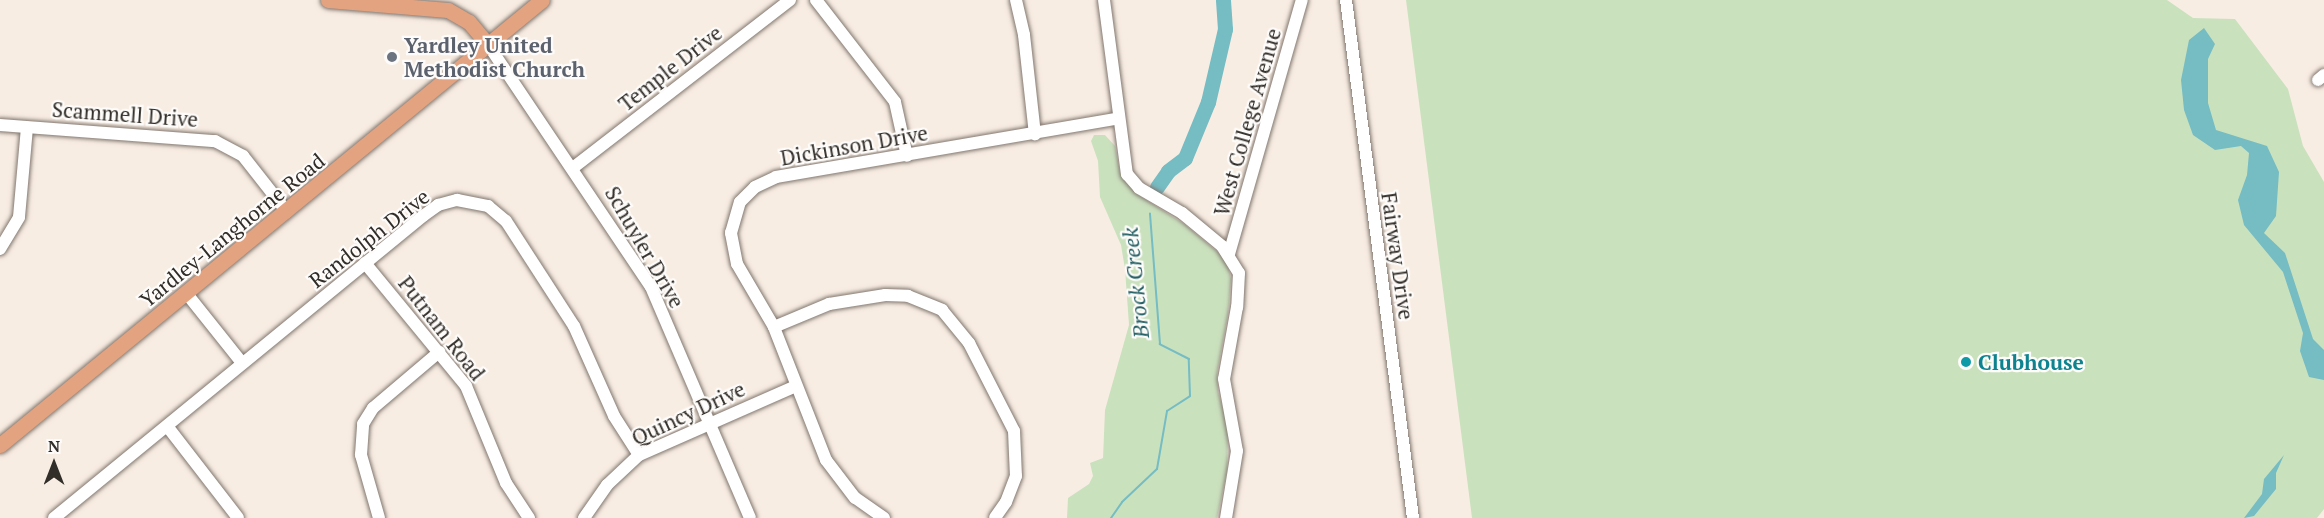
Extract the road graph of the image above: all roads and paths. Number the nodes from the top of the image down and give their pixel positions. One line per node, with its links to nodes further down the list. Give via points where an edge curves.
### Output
1 (328, 0): 9 (main road, via 448,10 470,22)
2 (542, 0): 9 (main road, Yardley-Langhorne Road)
3 (790, 0): 15 (street, Temple Drive)
4 (816, 0): 14 (street, via 895,102)
5 (1016, 0): 13 (street, via 1024,35)
6 (1104, 0): 10 (street)
7 (1302, 0): 18 (street, West College Avenue)
8 (1346, 0): 38 (street, Fairway Drive)
9 (489, 46): 15 (street, Schuyler Drive); 16 (main road, Yardley-Langhorne Road)
10 (1117, 119): 13 (street, Dickinson Drive); 18 (street, via 1123,164 1131,180 1182,213)
11 (0, 125): 12 (street, Scammell Drive)
12 (27, 127): 16 (street, Scammell Drive, via 214,141 243,156); 17 (street, via 19,217)
13 (1035, 134): 14 (street, Dickinson Drive)
14 (907, 156): 21 (street, Dickinson Drive, via 776,177 755,187 740,202 732,221 734,257)
15 (574, 167): 25 (street, Schuyler Drive, via 651,287)
16 (287, 212): 20 (main road, Yardley-Langhorne Road)
17 (0, 249)
18 (1229, 255): 37 (street, via 1239,273 1224,379 1238,457)
19 (365, 263): 22 (street, Putnam Road); 23 (street, Randolph Drive); 28 (street, Randolph Drive, via 438,205 468,200 496,210 561,305 614,416)
20 (187, 294): 23 (street); 27 (main road, Yardley-Langhorne Road)
21 (774, 327): 24 (street, Dickinson Drive); 36 (street, via 829,304 885,296 908,296 942,310 969,343 1014,431 1016,476)
22 (439, 352): 31 (street, via 374,408 363,424 360,455); 32 (street, Putnam Road, via 466,386 506,483)
23 (242, 363): 26 (street, Randolph Drive)
24 (796, 386): 25 (street, Quincy Drive); 35 (street, Dickinson Drive, via 836,476 855,498)
25 (710, 423): 28 (street, Quincy Drive); 34 (street, Schuyler Drive)
26 (167, 426): 29 (street, Randolph Drive); 30 (street)
27 (0, 445)
28 (639, 455): 33 (street, Quincy Drive, via 607,485)
29 (63, 516)
30 (238, 518)
31 (379, 518)
32 (529, 518)
33 (584, 518)
34 (750, 518)
35 (884, 518)
36 (995, 518)
37 (1226, 518)
38 (1413, 518)

